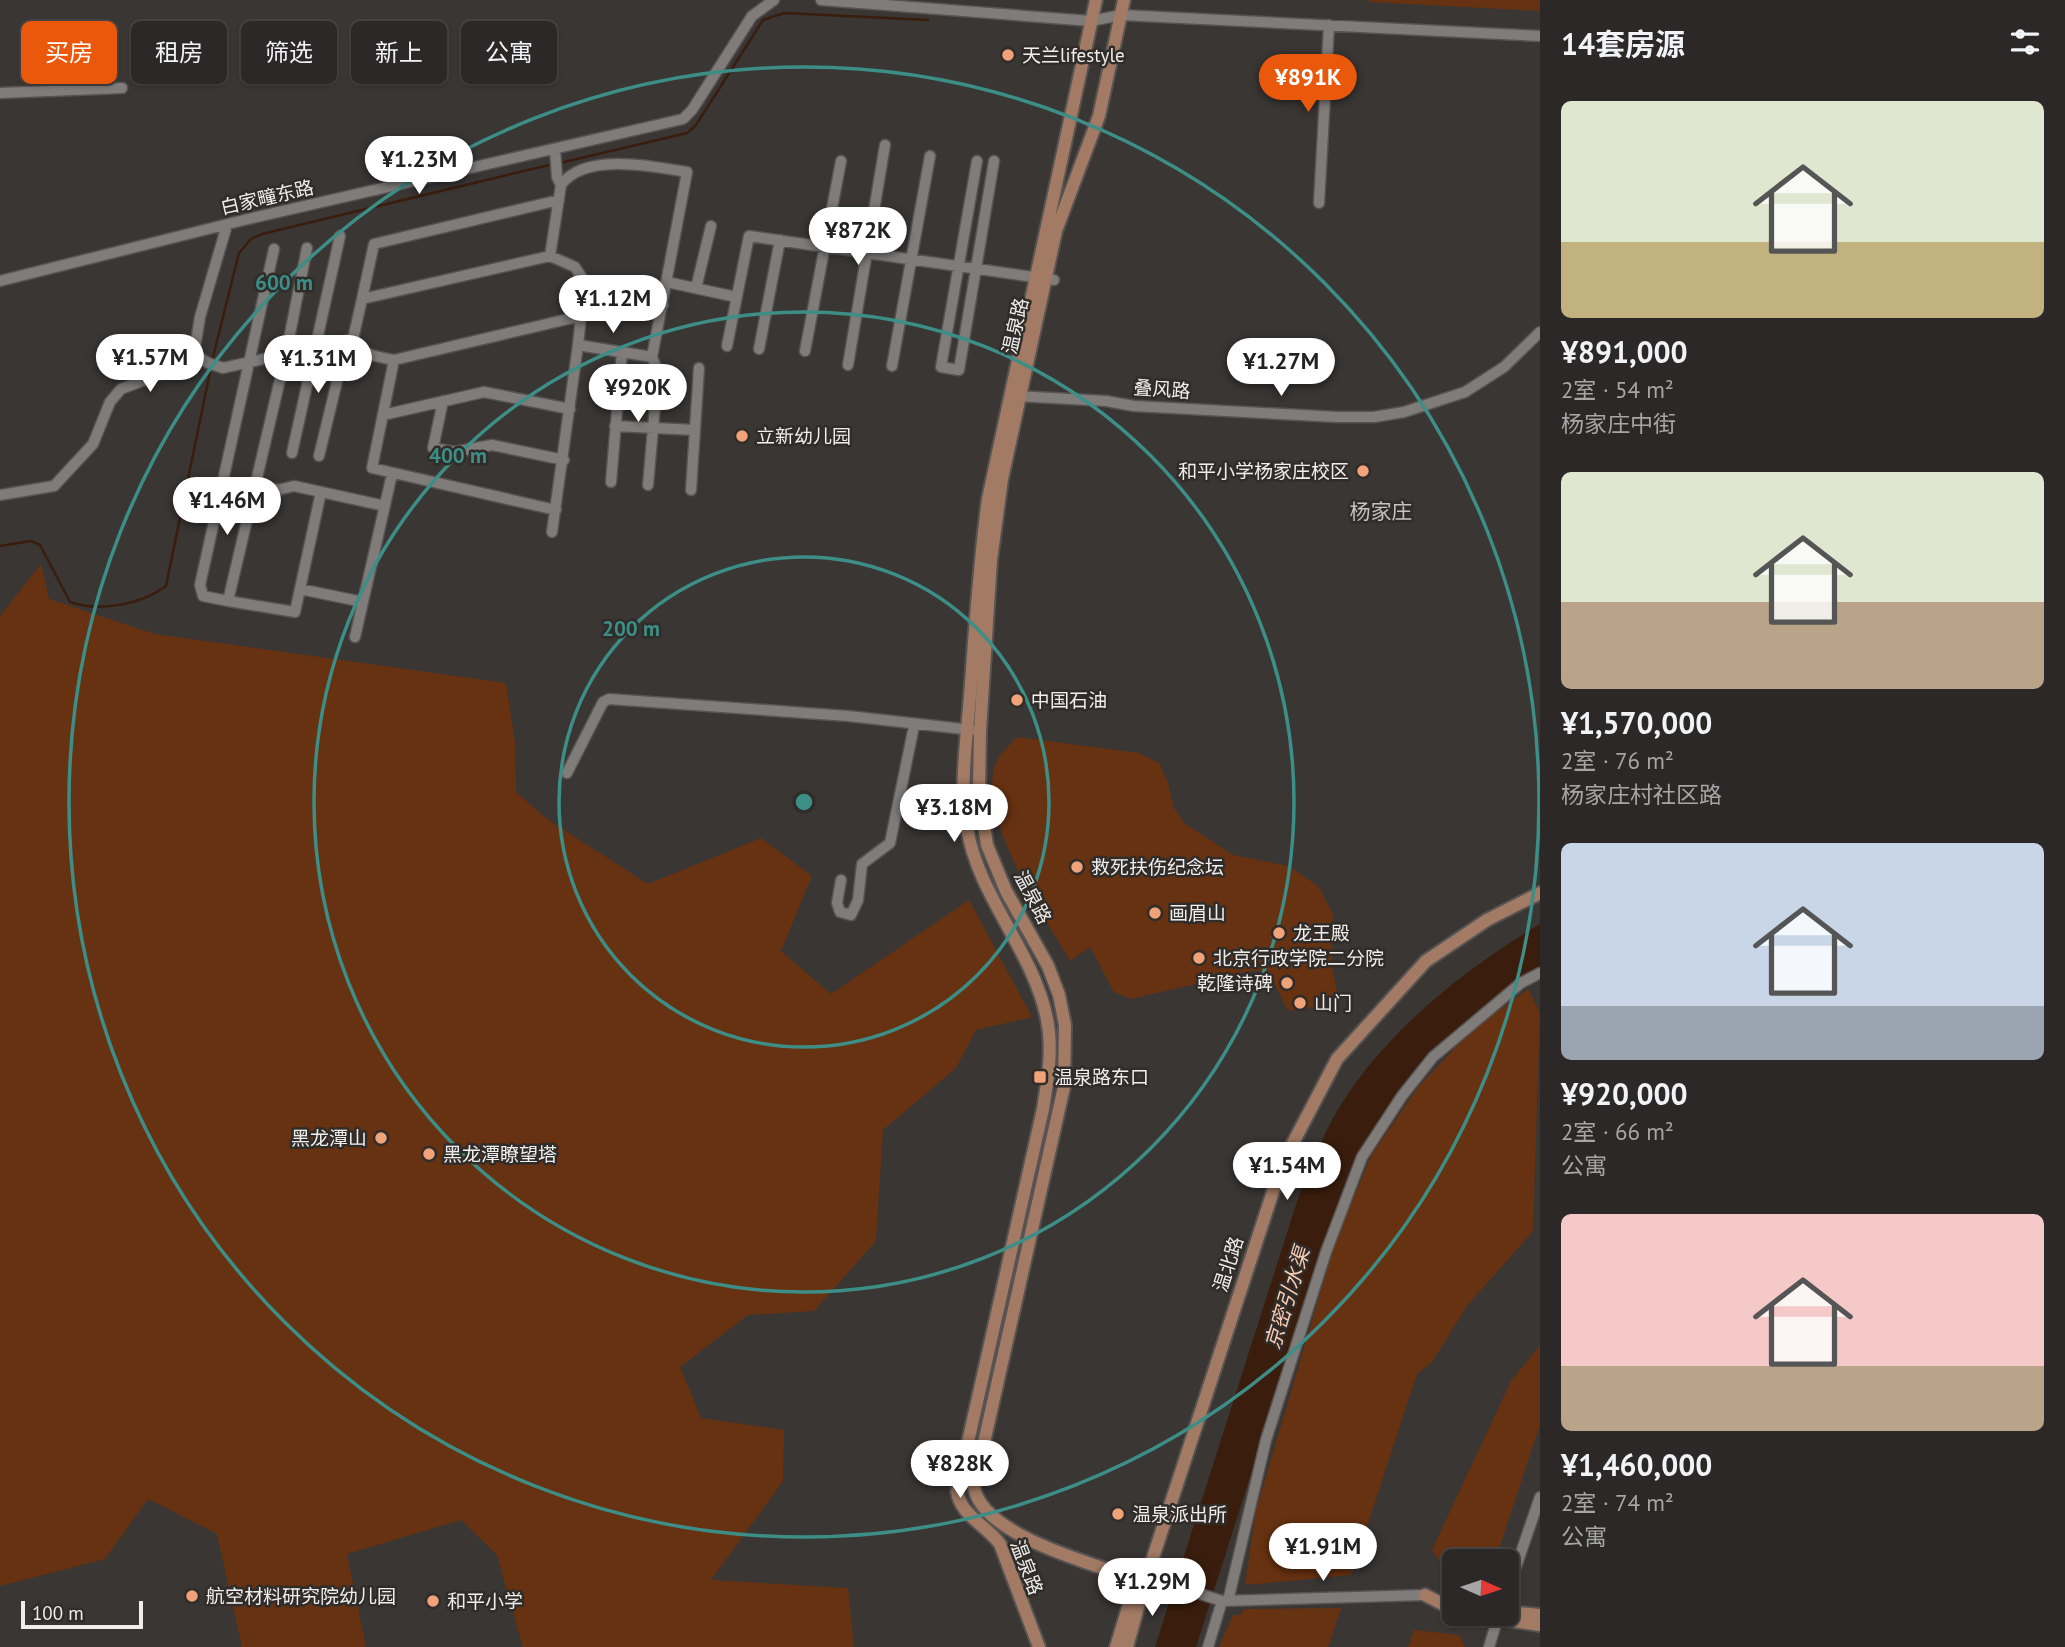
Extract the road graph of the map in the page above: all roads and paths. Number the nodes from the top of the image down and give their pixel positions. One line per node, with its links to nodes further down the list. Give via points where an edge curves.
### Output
1 (774, 0): 13 (street, 白家疃东路, via 752,16 682,119)
2 (821, 0): 6 (street)
3 (1096, 0): 6 (main road, 温泉路)
4 (1124, 0): 5 (main road, 温泉路)
5 (1121, 15): 6 (street); 7 (street); 32 (main road, 温泉路, via 1100,116 1056,231)
6 (1091, 21): 32 (main road, 温泉路)
7 (1329, 26): 8 (street); 19 (street)
8 (1540, 36)
9 (122, 88): 10 (street)
10 (0, 93)
11 (885, 145): 27 (street)
12 (930, 156): 29 (street)
13 (556, 159): 17 (street); 20 (street, 白家疃东路)
14 (841, 161): 24 (street)
15 (977, 161): 30 (street)
16 (994, 161): 31 (street)
17 (561, 185): 18 (street); 34 (street, via 574,172 611,165 636,163 687,172)
18 (559, 200): 28 (street); 38 (street, via 374,244)
19 (1318, 203)
20 (227, 225): 33 (street, 白家疃东路); 48 (street)
21 (711, 226): 35 (street)
22 (340, 236): 45 (street)
23 (780, 240): 24 (street); 37 (street, via 749,236); 46 (street)
24 (825, 247): 27 (street); 47 (street)
25 (307, 248): 50 (street)
26 (274, 249): 53 (street)
27 (867, 253): 29 (street); 54 (street)
28 (550, 256): 36 (street, via 575,267); 38 (street)
29 (911, 259): 30 (street); 55 (street)
30 (959, 266): 31 (street); 31 (street, via 942,367 959,370)
31 (976, 269): 32 (street)
32 (1045, 278): 57 (main road, 温泉路)
33 (0, 281)
34 (667, 282): 35 (street); 39 (street)
35 (696, 288): 37 (street)
36 (590, 296): 39 (street); 40 (street)
37 (736, 297): 44 (street)
38 (362, 299): 42 (street)
39 (663, 305): 51 (street)
40 (581, 316): 43 (street); 52 (street)
41 (1540, 332): 57 (street, 叠风路, via 1504,367 1465,392 1427,407 1374,417)
42 (350, 340): 45 (street); 52 (street, via 368,355); 65 (street)
43 (578, 345): 49 (street); 59 (street)
44 (727, 346)
45 (317, 347): 50 (street); 64 (street)
46 (759, 349)
47 (805, 351)
48 (191, 352): 53 (street, via 223,368); 73 (street, via 166,372 121,389 110,402 93,444 54,486)
49 (622, 352): 51 (street); 61 (street)
50 (286, 354): 53 (street); 69 (street)
51 (653, 356): 62 (street, via 658,372)
52 (394, 359): 60 (street)
53 (251, 361): 78 (street, via 200,585 203,596)
54 (848, 365)
55 (892, 366)
56 (699, 368): 63 (street)
57 (1014, 396): 82 (main road, 温泉路)
58 (443, 401): 59 (street, via 484,392); 60 (street); 66 (street, via 433,448 454,452 492,445)
59 (570, 409): 66 (street)
60 (383, 415): 67 (street, via 372,468)
61 (615, 426): 62 (street); 68 (street)
62 (653, 428): 63 (street); 70 (street)
63 (695, 430): 71 (street)
64 (292, 453)
65 (319, 456)
66 (564, 460): 75 (street)
67 (392, 474): 74 (street); 75 (street)
68 (611, 482)
69 (256, 485): 72 (street); 78 (street)
70 (648, 485)
71 (691, 490)
72 (321, 492): 74 (street); 77 (street)
73 (0, 495)
74 (385, 506): 79 (street)
75 (556, 510): 76 (street)
76 (552, 532)
77 (300, 589): 78 (street, via 295,612); 79 (street)
78 (228, 601)
79 (363, 602): 80 (street)
80 (355, 637)
81 (914, 726): 82 (street); 83 (street, via 848,716 609,699 603,702); 84 (street, via 890,843 862,864 858,901 851,915 840,912 837,903)
82 (974, 730): 87 (main road, 温泉路, via 964,801 967,829 975,863 1038,987 1048,1021 1050,1058 1043,1109); 88 (main road, 温泉路, via 987,845 1006,891 1048,966 1063,1010 1066,1042 1064,1087)
83 (567, 773)
84 (841, 880)
85 (1540, 893): 91 (main road, 温北路, via 1487,920 1426,961 1345,1050 1318,1093 1282,1164)
86 (1540, 973): 94 (street, via 1521,983 1433,1057 1363,1157 1326,1252 1266,1440)
87 (960, 1473): 88 (main road, via 964,1484); 101 (main road, 温泉路, via 958,1501 1000,1544)
88 (975, 1475): 91 (main road, 温泉路, via 975,1496 982,1509 1012,1532)
89 (1540, 1497): 90 (street)
90 (1519, 1558)
91 (1145, 1582): 94 (street, via 1167,1583); 102 (main road, via 1135,1588); 103 (main road)
92 (1425, 1595): 93 (main road); 94 (street); 95 (main road)
93 (1442, 1599)
94 (1225, 1601): 104 (street)
95 (1442, 1604)
96 (1519, 1615): 97 (main road)
97 (1540, 1615)
98 (1519, 1620): 99 (main road)
99 (1540, 1625)
100 (1497, 1626): 105 (street)
101 (1040, 1647)
102 (1116, 1647)
103 (1127, 1647)
104 (1208, 1647)
105 (1489, 1647)

